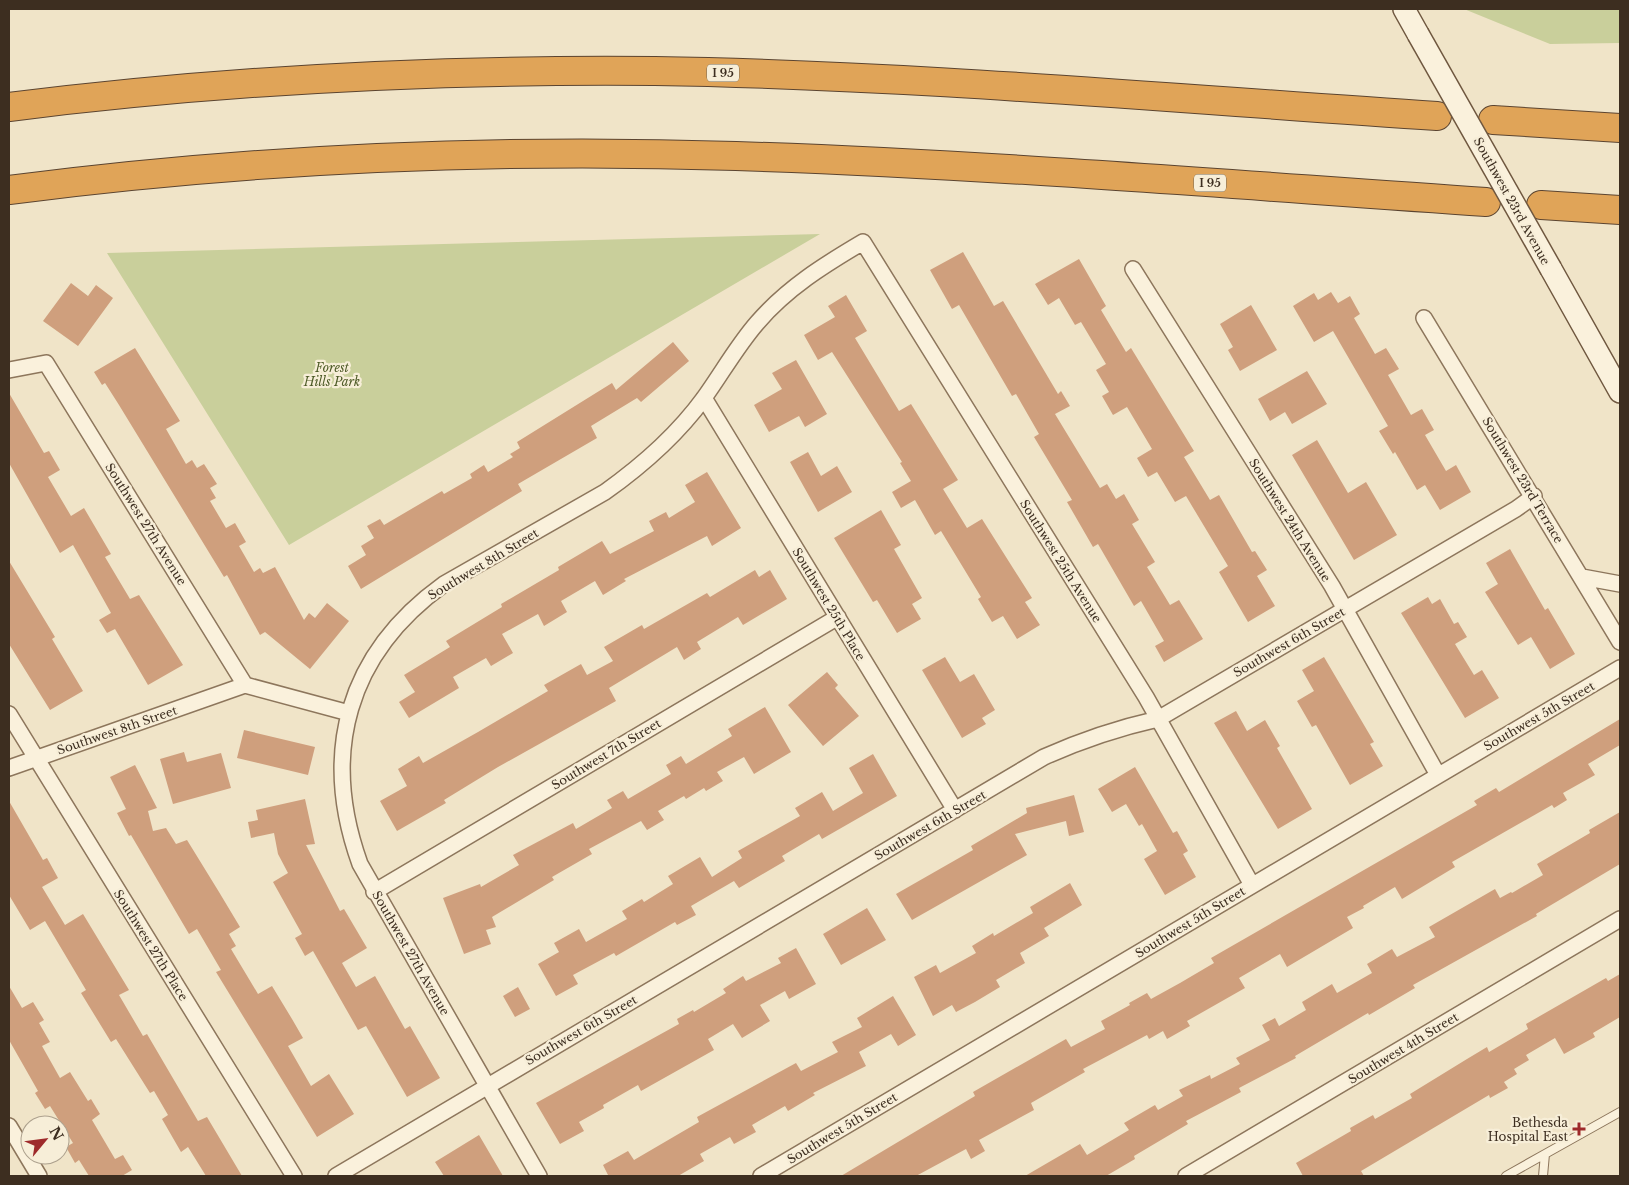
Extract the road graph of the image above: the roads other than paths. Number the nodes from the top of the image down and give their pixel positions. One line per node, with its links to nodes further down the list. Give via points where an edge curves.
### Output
1 (1404, 9): 14 (street, Southwest 23rd Avenue, bridge)
2 (9, 107): 4 (highway, I 95, via 121,94 311,79 645,71 920,82)
3 (1620, 108): 5 (highway, via 1495,120)
4 (1437, 116)
5 (1620, 128)
6 (9, 190): 7 (highway, I 95, via 127,176 269,165 402,158 601,154 934,165)
7 (1486, 202)
8 (1541, 205): 9 (highway)
9 (1620, 210)
10 (863, 242): 15 (street, Southwest 8th Street, via 818,268 786,294 752,330); 26 (street, Southwest 25th Avenue)
11 (1133, 269): 19 (street, Southwest 24th Avenue)
12 (1424, 318): 16 (street, Southwest 23rd Terrace)
13 (9, 370): 23 (street, Southwest 27th Avenue, via 46,363)
14 (1620, 392)
15 (704, 398): 20 (street, Southwest 25th Place); 24 (street, Southwest 8th Street, via 682,426 629,475 425,598 382,643)
16 (1534, 496): 17 (street, Southwest 23rd Terrace); 19 (street, Southwest 6th Street)
17 (1582, 577): 18 (street); 21 (street, Southwest 23rd Terrace)
18 (1620, 584)
19 (1345, 610): 26 (street, Southwest 6th Street); 29 (street, Southwest 24th Avenue)
20 (838, 617): 30 (street, Southwest 25th Place); 32 (street, Southwest 7th Street)
21 (1620, 642)
22 (1620, 668): 29 (street, Southwest 5th Street)
23 (245, 685): 24 (street); 27 (street, Southwest 8th Street)
24 (349, 713): 32 (street, Southwest 27th Avenue, via 342,758 343,805 349,835)
25 (9, 714): 27 (street, Southwest 27th Place)
26 (1158, 719): 30 (street, Southwest 6th Street, via 1085,739 1044,758); 31 (street, Southwest 25th Avenue)
27 (36, 759): 28 (street, Southwest 8th Street); 39 (street, Southwest 27th Place)
28 (9, 768)
29 (1438, 775): 31 (street, Southwest 5th Street)
30 (955, 810): 34 (street, Southwest 6th Street)
31 (1252, 885): 42 (street, Southwest 5th Street)
32 (374, 892): 34 (street, Southwest 27th Avenue)
33 (1620, 920): 43 (street, Southwest 4th Street)
34 (488, 1085): 40 (street, Southwest 6th Street); 41 (street, Southwest 27th Avenue)
35 (1620, 1112): 37 (lane)
36 (9, 1126): 38 (street)
37 (1545, 1154): 44 (lane); 45 (lane)
38 (40, 1176)
39 (294, 1176)
40 (336, 1176)
41 (540, 1176)
42 (761, 1176)
43 (1186, 1176)
44 (1506, 1176)
45 (1543, 1176)

